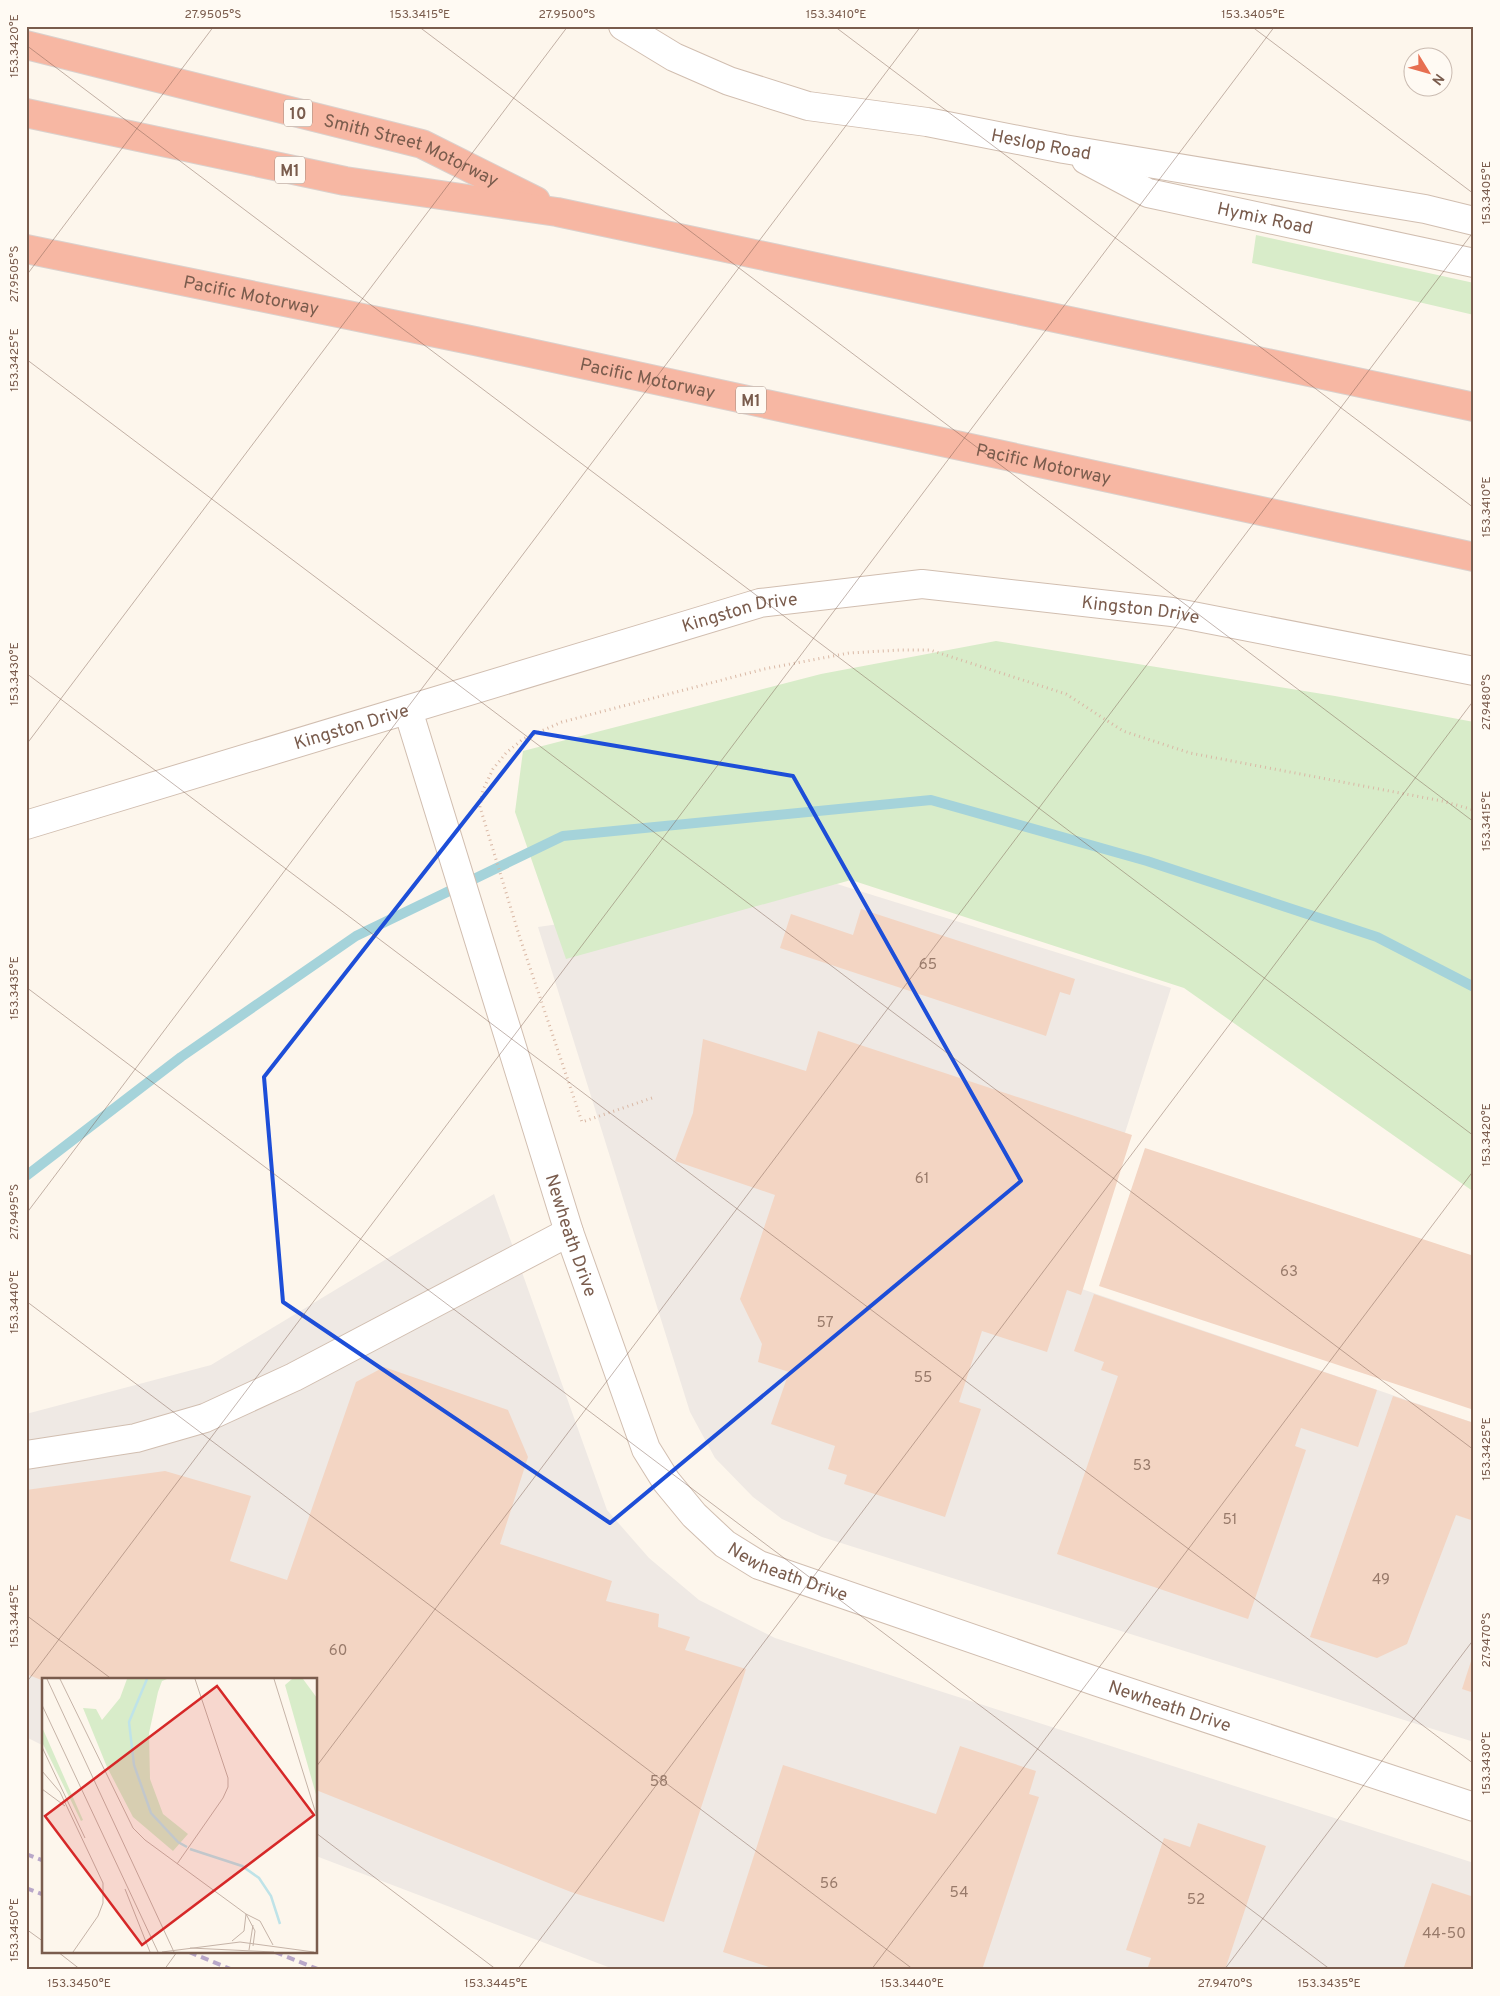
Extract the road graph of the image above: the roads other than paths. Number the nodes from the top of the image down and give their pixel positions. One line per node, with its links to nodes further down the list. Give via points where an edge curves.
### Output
1 (623, 26): 4 (street, Heslop Road, via 674,57 729,81 808,106 928,122)
2 (26, 45): 7 (highway, Smith Street Motorway / 10, via 422,144)
3 (26, 113): 7 (highway, M1, via 345,181)
4 (1064, 149): 6 (street, Heslop Road); 10 (street, Hymix Road, via 1148,193)
5 (1474, 202): 6 (street)
6 (1425, 209): 8 (street, Heslop Road)
7 (557, 212): 11 (highway, M1)
8 (1474, 221)
9 (26, 249): 12 (highway, Pacific Motorway / M1, via 476,341)
10 (1474, 263)
11 (1474, 407)
12 (1474, 557)
13 (1474, 671): 14 (street, Kingston Drive, via 1172,612 922,584 760,603)
14 (408, 710): 15 (street, Kingston Drive); 16 (street, Newheath Drive)
15 (26, 825)
16 (569, 1232): 17 (street, via 294,1377 205,1418 136,1438); 18 (street, Newheath Drive, via 646,1448 666,1481 694,1515 725,1544 759,1565)
17 (26, 1455)
18 (1474, 1807)

